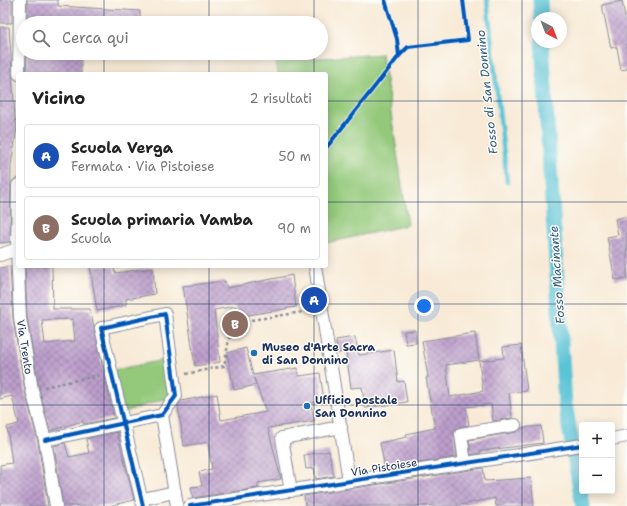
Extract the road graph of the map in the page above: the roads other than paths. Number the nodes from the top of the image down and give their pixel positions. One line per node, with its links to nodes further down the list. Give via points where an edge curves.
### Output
1 (20, 0): 2 (street)
2 (20, 16)
3 (19, 60): 4 (street)
4 (19, 72)
5 (16, 249): 6 (street)
6 (0, 256)
7 (18, 268): 15 (street, Via Trento, via 20,318 32,390)
8 (315, 268): 12 (street, Via Pistoiese)
9 (162, 415): 10 (street); 10 (street, via 176,396 165,314 101,328); 20 (street)
10 (123, 423): 15 (street); 21 (street)
11 (515, 425): 17 (street, via 461,434)
12 (341, 427): 18 (street, Via Pistoiese); 19 (street, via 282,438)
13 (627, 436): 14 (street)
14 (615, 438)
15 (45, 440): 22 (street, Via Trento)
16 (579, 445): 17 (street, Via Pistoiese)
17 (465, 463): 18 (street, Via Pistoiese)
18 (349, 481): 19 (street, Via Pistoiese)
19 (291, 491): 24 (street, Via Pistoiese)
20 (175, 492): 21 (street); 23 (street)
21 (142, 502)
22 (56, 506)
23 (177, 506)
24 (190, 506)

